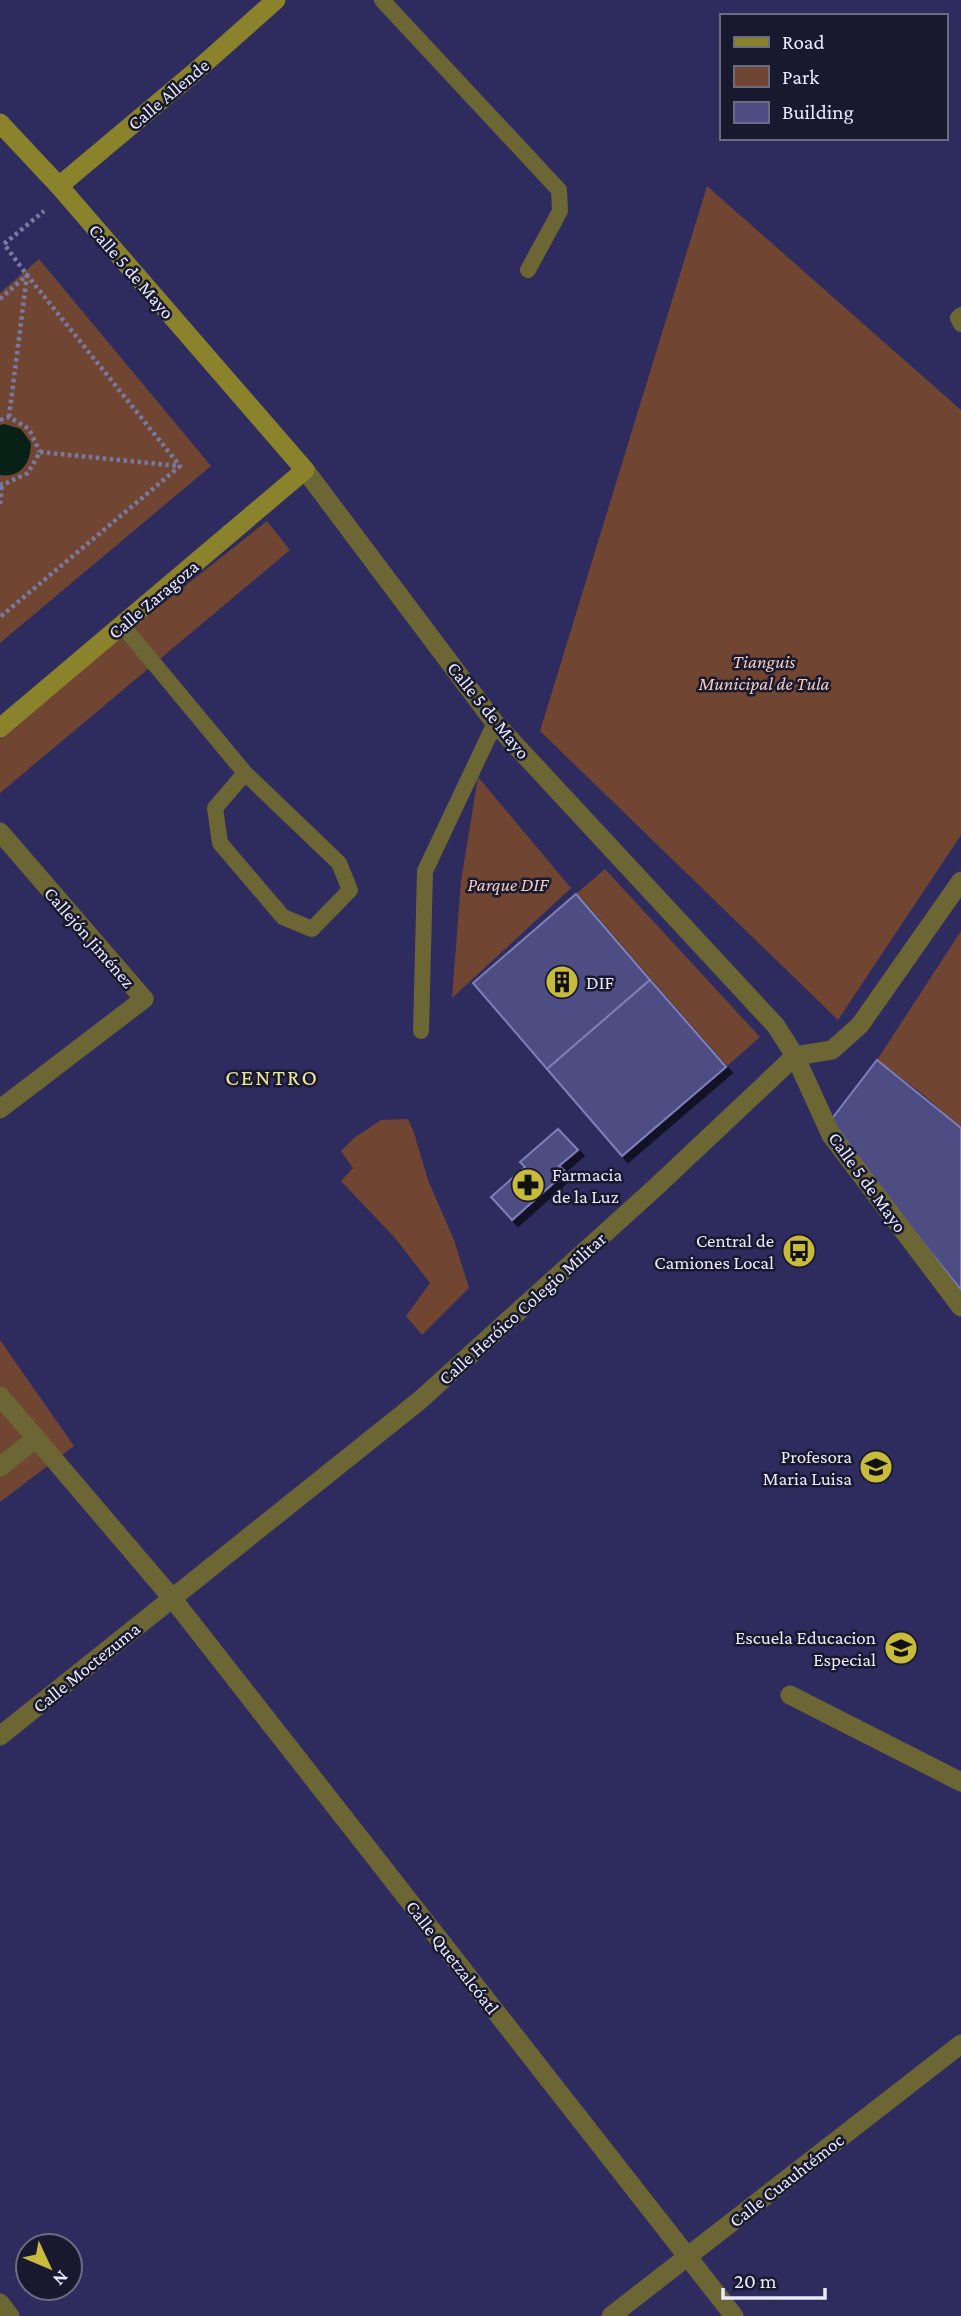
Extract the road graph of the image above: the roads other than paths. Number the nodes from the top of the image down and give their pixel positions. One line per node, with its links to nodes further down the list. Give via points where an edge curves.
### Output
1 (276, 0): 4 (main road, Calle Allende)
2 (382, 0): 5 (lane, via 559,190 560,211)
3 (0, 123): 4 (main road, Calle 5 de Mayo)
4 (62, 190): 8 (main road, Calle 5 de Mayo)
5 (528, 270)
6 (961, 315): 7 (lane)
7 (961, 324)
8 (305, 470): 9 (main road, Calle Zaragoza); 10 (street, Calle 5 de Mayo)
9 (122, 625): 11 (main road, Calle Zaragoza); 12 (lane)
10 (495, 723): 15 (lane, via 425,871); 16 (street, Calle 5 de Mayo, via 776,1026)
11 (0, 728)
12 (245, 773): 12 (lane, via 339,863 350,891 312,929 283,917 220,843 215,808)
13 (0, 832): 17 (street, Callejón Jiménez, via 144,999)
14 (961, 881): 16 (street, via 860,1025 832,1050)
15 (421, 1031)
16 (795, 1056): 18 (street, Calle 5 de Mayo, via 831,1135); 22 (street, Calle Heróico Colegio Militar, via 419,1401)
17 (0, 1110)
18 (961, 1307)
19 (0, 1396): 20 (street, Calle Quetzalcóatl)
20 (36, 1439): 21 (street); 22 (street, Calle Quetzalcóatl)
21 (0, 1467)
22 (172, 1598): 24 (street, Calle Moctezuma); 27 (street, Calle Quetzalcóatl)
23 (790, 1695): 25 (street)
24 (0, 1736)
25 (961, 1782)
26 (961, 2044): 27 (street, Calle Cuauhtémoc)
27 (687, 2256): 30 (street, Calle Cuauhtémoc); 31 (street, Calle Quetzalcóatl)
28 (0, 2303): 29 (street)
29 (10, 2316)
30 (611, 2316)
31 (734, 2316)

